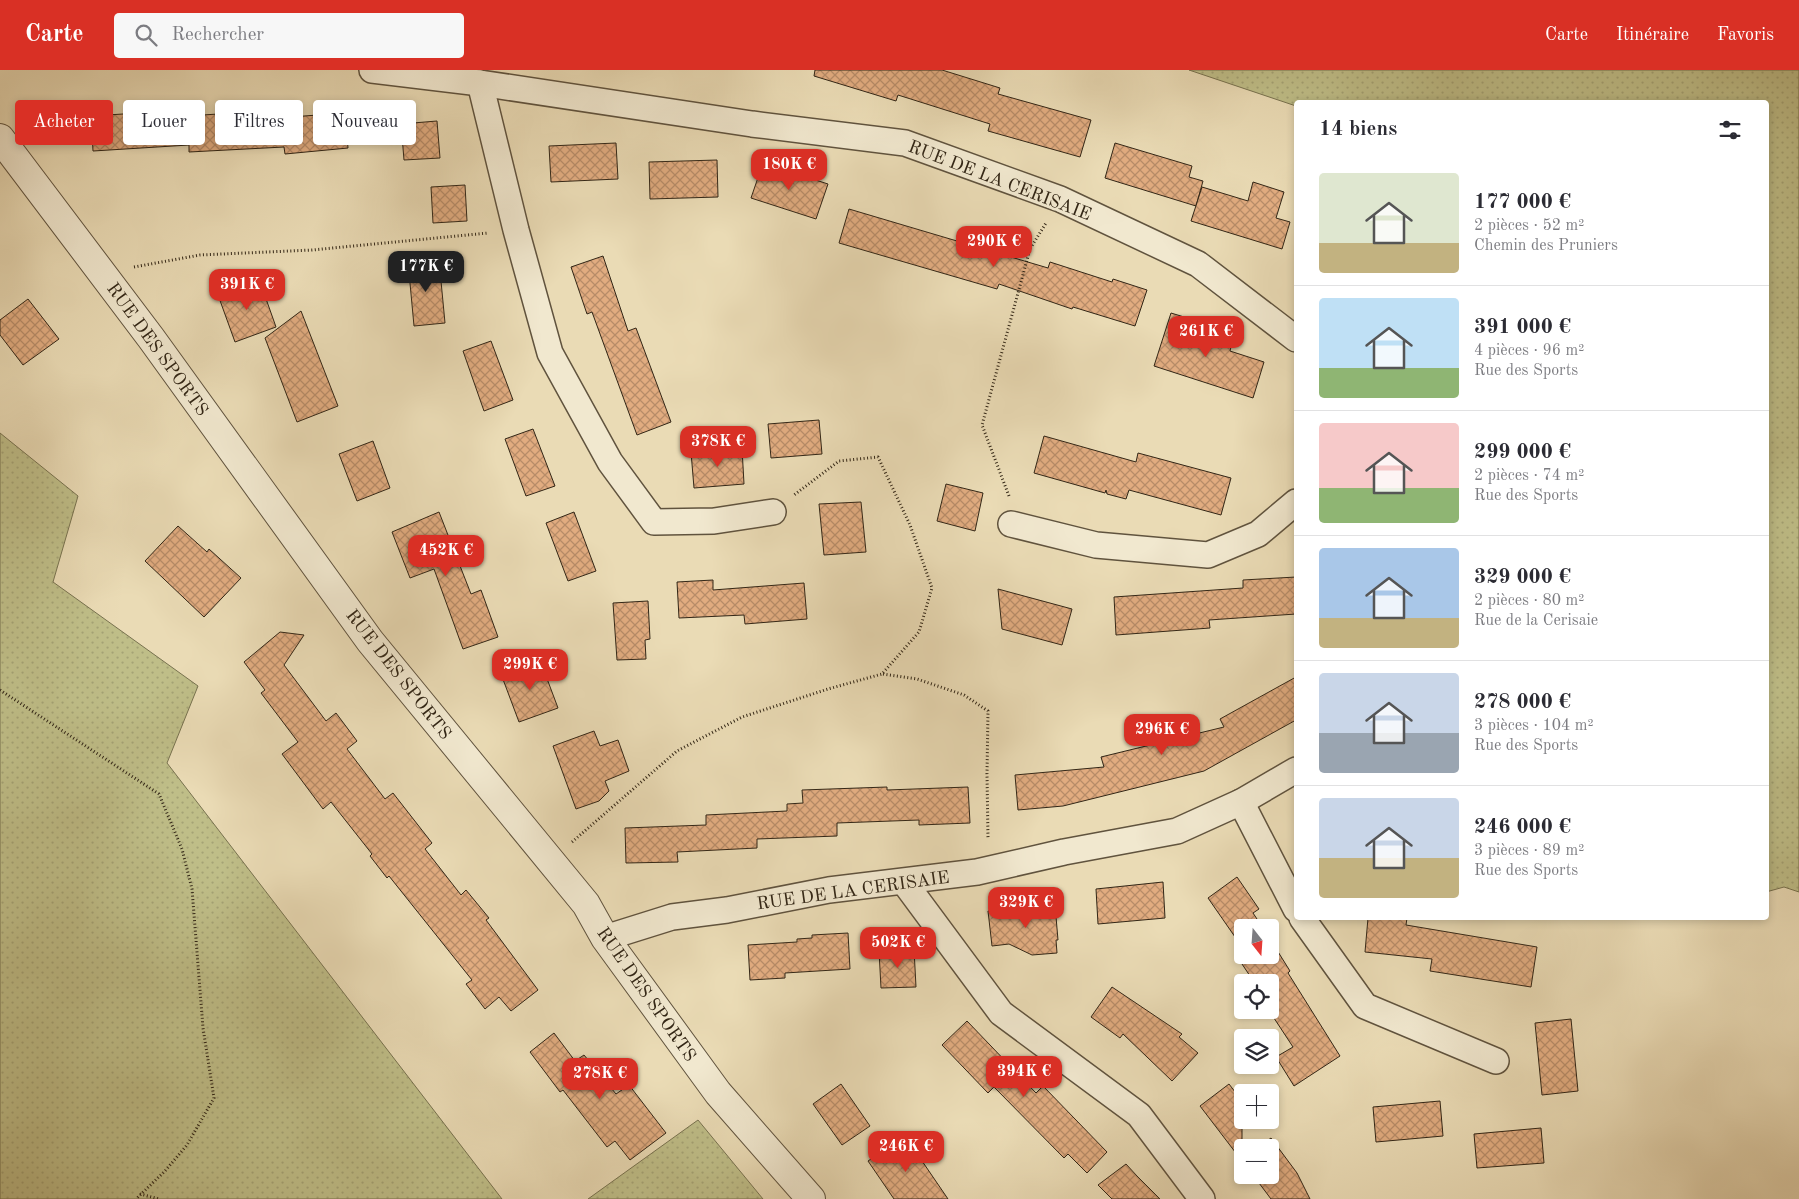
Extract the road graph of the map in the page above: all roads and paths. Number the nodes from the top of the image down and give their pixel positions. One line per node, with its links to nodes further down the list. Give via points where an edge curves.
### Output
1 (372, 70): 2 (street, RUE DE LA CERISAIE)
2 (480, 83): 4 (street, RUE DE LA CERISAIE, via 752,124 905,143); 5 (street)
3 (0, 138): 6 (street, RUE DES SPORTS)
4 (1060, 199): 7 (street, RUE DE LA CERISAIE, via 1198,264); 10 (path, via 1030,249 982,425 1014,508)
5 (516, 230): 6 (path, via 312,250 200,255); 9 (street, via 550,353 610,462 654,522 714,521)
6 (102, 272): 15 (street, RUE DES SPORTS, via 370,641)
7 (1294, 337)
8 (1294, 504): 10 (street, via 1258,534 1208,555 1096,545)
9 (773, 512): 11 (path, via 839,461 878,457 910,525 932,588 919,632)
10 (1011, 524)
11 (882, 674): 15 (path, via 742,717 677,751); 16 (path, via 917,679 964,695 988,711 988,841)
12 (0, 690): 22 (path, via 159,794 182,849 192,889 203,1028 214,1098 187,1145)
13 (1294, 771): 14 (street, RUE DE LA CERISAIE)
14 (1241, 802): 16 (street, RUE DE LA CERISAIE, via 1177,831); 18 (street)
15 (550, 861): 20 (street, RUE DES SPORTS, via 586,904)
16 (977, 872): 17 (street, RUE DE LA CERISAIE)
17 (904, 882): 20 (street, RUE DE LA CERISAIE, via 829,890 672,917); 26 (street, via 1001,1013 1139,1115)
18 (1294, 905)
19 (1303, 920): 21 (street, via 1365,1006)
20 (605, 938): 25 (street, RUE DES SPORTS, via 718,1093)
21 (1496, 1061)
22 (140, 1194): 23 (path); 24 (path)
23 (136, 1199)
24 (159, 1199)
25 (811, 1199)
26 (1202, 1199)

